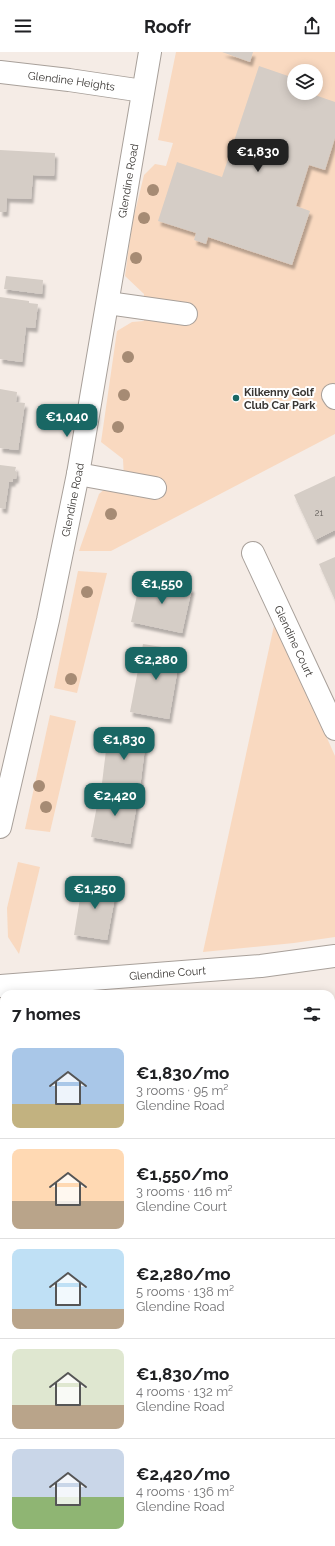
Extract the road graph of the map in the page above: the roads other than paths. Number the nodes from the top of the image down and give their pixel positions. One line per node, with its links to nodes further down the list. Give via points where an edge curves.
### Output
1 (150, 52): 3 (street, Glendine Road)
2 (0, 72): 3 (street, Glendine Heights)
3 (143, 91): 4 (street, Glendine Road)
4 (108, 303): 5 (street); 6 (street, Glendine Road)
5 (186, 314)
6 (78, 474): 7 (street); 10 (street, Glendine Road, via 48,620)
7 (155, 488)
8 (253, 553): 9 (street, Glendine Court)
9 (335, 729)
10 (0, 827)
11 (335, 956): 12 (street, Glendine Court, via 261,966)
12 (0, 986)

